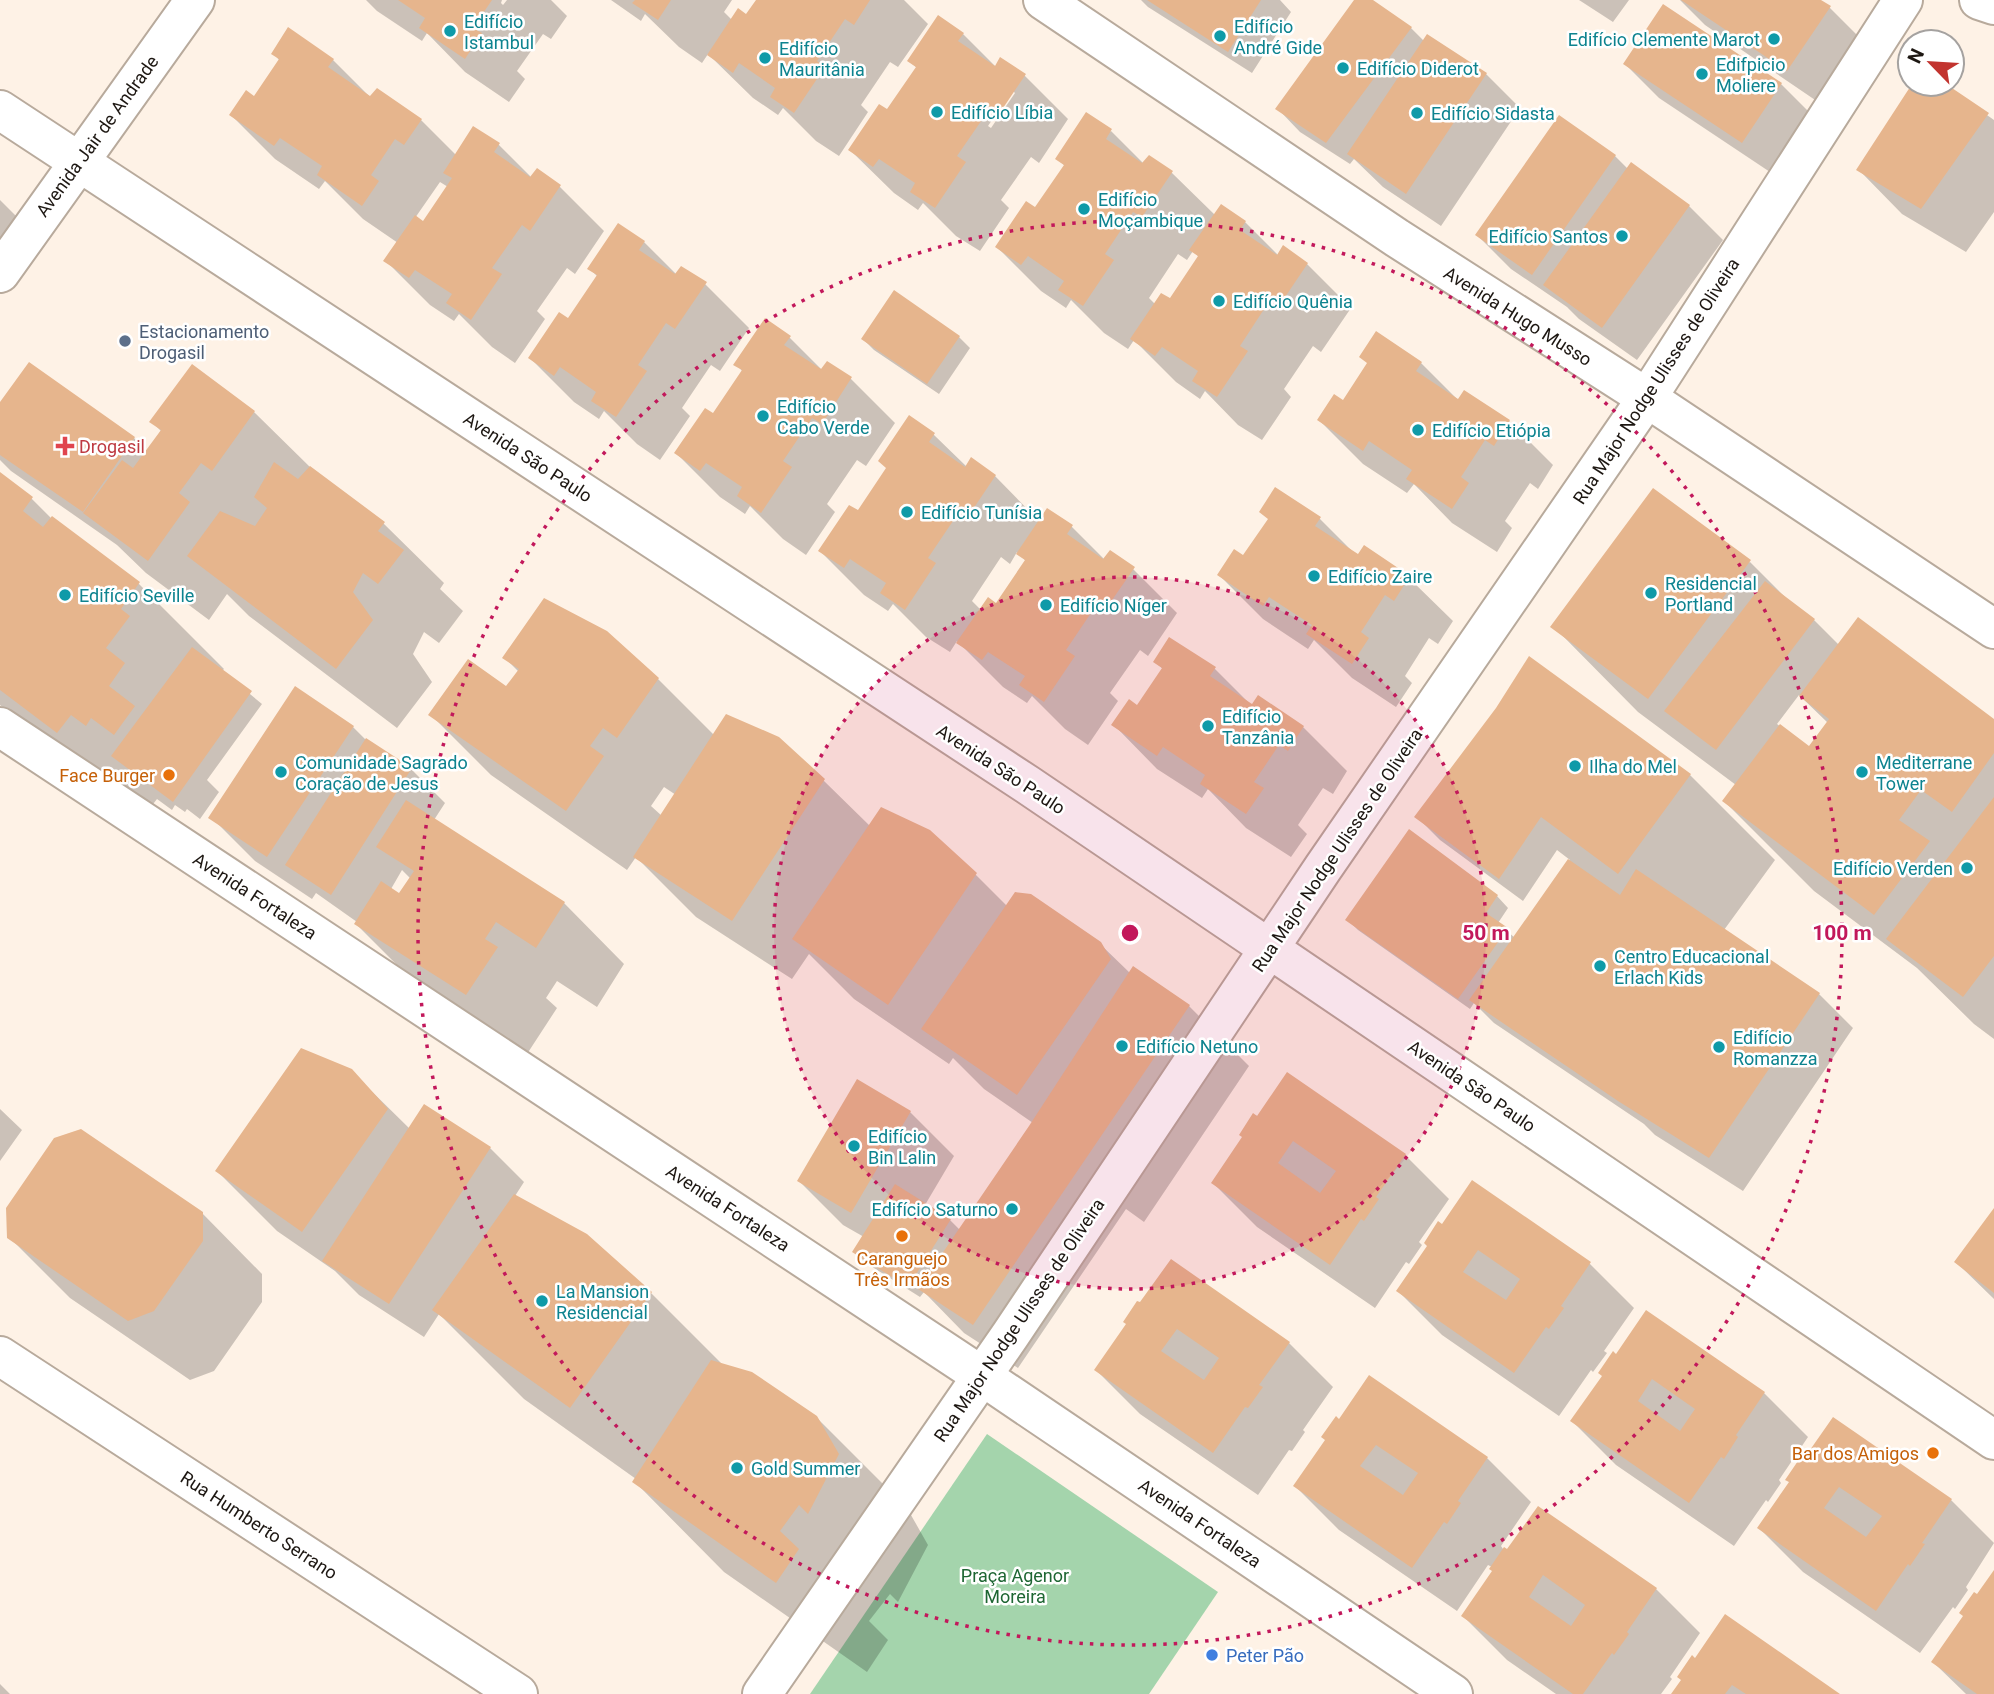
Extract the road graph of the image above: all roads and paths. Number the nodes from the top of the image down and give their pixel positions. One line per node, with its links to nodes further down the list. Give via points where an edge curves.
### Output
1 (195, 0): 7 (main road, Avenida Jair de Andrade)
2 (1043, 0): 9 (main road, Avenida Hugo Musso, via 1396,238)
3 (1903, 0): 9 (main road, Rua Major Nodge Ulisses de Oliveira)
4 (1979, 0): 5 (main road)
5 (1994, 5)
6 (0, 110): 7 (main road, Avenida São Paulo)
7 (78, 161): 8 (main road, Avenida Jair de Andrade); 12 (main road, Avenida São Paulo, via 1016,778)
8 (0, 273)
9 (1647, 398): 10 (main road, Avenida Hugo Musso); 12 (main road, Rua Major Nodge Ulisses de Oliveira)
10 (1994, 629)
11 (0, 727): 14 (main road, Avenida Fortaleza)
12 (1269, 950): 14 (main road, Rua Major Nodge Ulisses de Oliveira); 15 (main road, Avenida São Paulo)
13 (0, 1356): 16 (main road, Rua Humberto Serrano)
14 (982, 1376): 17 (main road, Rua Major Nodge Ulisses de Oliveira); 18 (main road, Avenida Fortaleza)
15 (1994, 1440)
16 (518, 1694)
17 (762, 1694)
18 (1453, 1694)

